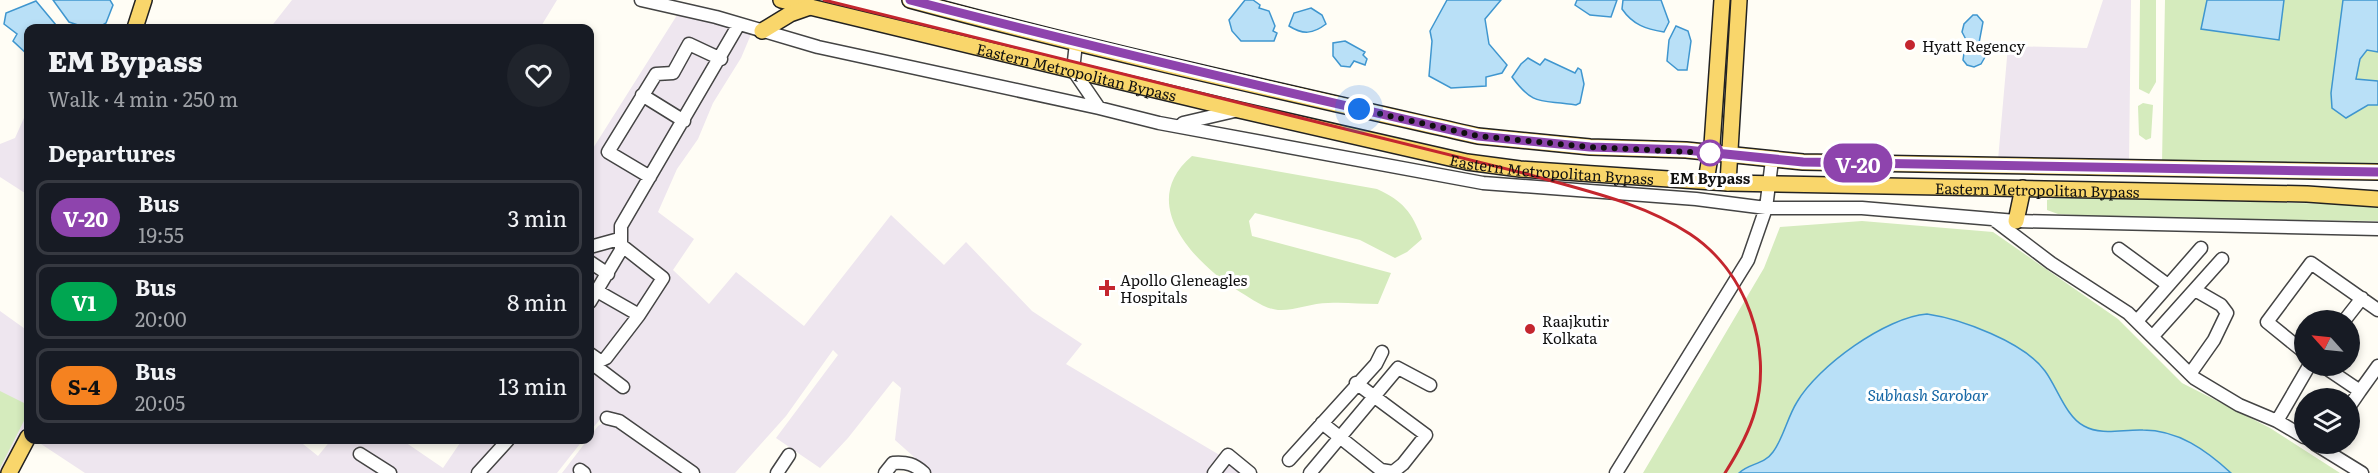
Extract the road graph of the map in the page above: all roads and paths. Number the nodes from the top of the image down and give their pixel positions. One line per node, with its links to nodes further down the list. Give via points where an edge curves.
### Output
1 (144, 0): 8 (main road)
2 (641, 0): 9 (street)
3 (781, 0): 7 (main road, Eastern Metropolitan Bypass)
4 (910, 0): 11 (main road, Eastern Metropolitan Bypass)
5 (1722, 0): 19 (main road)
6 (1739, 0): 20 (main road)
7 (810, 7): 10 (main road); 13 (main road, Eastern Metropolitan Bypass)
8 (136, 24)
9 (739, 24): 10 (street); 12 (street)
10 (762, 31): 15 (street)
11 (1076, 43): 13 (street); 19 (main road, Eastern Metropolitan Bypass, via 1478,136)
12 (721, 59): 14 (street, via 689,44 673,73 656,74); 17 (street)
13 (1072, 70): 15 (street); 16 (main road, Eastern Metropolitan Bypass)
14 (642, 95): 17 (street); 23 (street, via 602,152)
15 (1099, 108): 18 (street)
16 (1239, 110): 18 (street); 24 (main road, Eastern Metropolitan Bypass, via 1467,162)
17 (684, 121): 23 (street)
18 (1176, 124): 29 (street, via 1483,183)
19 (1710, 153): 20 (main road, Eastern Metropolitan Bypass); 24 (main road)
20 (1730, 155): 21 (main road, Eastern Metropolitan Bypass); 25 (main road)
21 (1772, 160): 22 (main road, Eastern Metropolitan Bypass); 26 (street)
22 (2378, 172)
23 (650, 177): 33 (street, via 621,226)
24 (1706, 181): 25 (main road, Eastern Metropolitan Bypass)
25 (1728, 183): 26 (main road, Eastern Metropolitan Bypass)
26 (1770, 184): 27 (main road, Eastern Metropolitan Bypass); 29 (street)
27 (2023, 189): 28 (main road, Eastern Metropolitan Bypass); 31 (main road)
28 (2378, 199)
29 (1766, 208): 30 (street, via 1862,208); 85 (street, via 1748,260)
30 (1993, 219): 31 (street); 48 (street)
31 (2016, 221): 32 (street)
32 (2378, 229)
33 (620, 242): 34 (street); 39 (street); 47 (street, via 663,278)
34 (594, 247)
35 (2201, 248): 40 (street)
36 (2119, 249): 40 (street)
37 (2222, 259): 41 (street)
38 (594, 265): 39 (street)
39 (608, 274): 42 (street)
40 (2168, 285): 48 (street)
41 (2194, 290): 49 (street); 55 (street, via 2228,313)
42 (597, 291): 43 (street); 47 (street)
43 (594, 296)
44 (2361, 298): 45 (street); 46 (street); 50 (street, via 2311,263 2267,322)
45 (2352, 310)
46 (2378, 310)
47 (639, 315): 52 (street, via 606,358 600,361)
48 (2137, 321): 49 (street)
49 (2153, 336): 55 (street)
50 (2294, 344)
51 (1382, 352): 58 (street, via 1376,364)
52 (594, 357)
53 (594, 365): 60 (street)
54 (2378, 366): 62 (street)
55 (2190, 374): 65 (street, via 2239,405)
56 (2303, 376): 65 (street)
57 (2338, 376): 61 (street)
58 (1356, 383): 63 (street); 66 (street)
59 (1430, 385): 63 (street, via 1398,368)
60 (622, 387)
61 (2356, 388)
62 (2360, 391)
63 (1374, 397): 68 (street); 68 (street, via 1426,435 1403,464 1393,472 1381,470)
64 (607, 418): 78 (street, via 619,421)
65 (2277, 421): 67 (street)
66 (1322, 423): 68 (street); 74 (street)
67 (2294, 432)
68 (1341, 437): 84 (street)
69 (24, 444): 75 (main road)
70 (504, 444): 77 (street)
71 (360, 454): 76 (street)
72 (2334, 454): 86 (street)
73 (789, 455): 79 (street)
74 (1289, 460)
75 (9, 473)
76 (390, 473)
77 (478, 473)
78 (693, 473)
79 (777, 473)
80 (885, 473): 81 (street, via 893,463 903,462)
81 (924, 473)
82 (1214, 473): 83 (street, via 1228,455)
83 (1250, 473)
84 (1310, 473)
85 (1616, 473)
86 (2362, 473)

